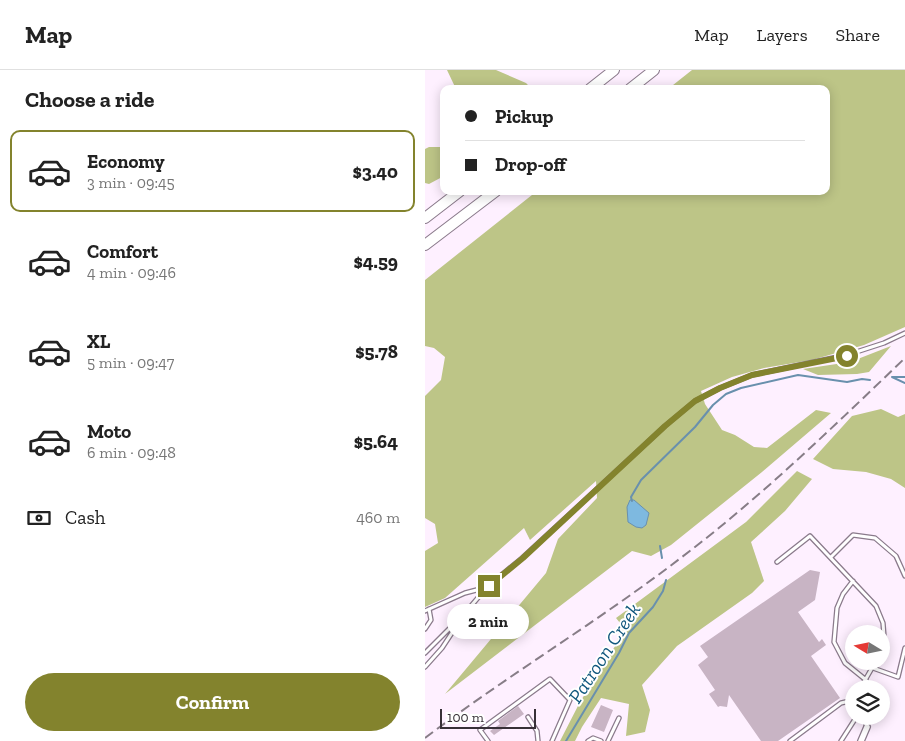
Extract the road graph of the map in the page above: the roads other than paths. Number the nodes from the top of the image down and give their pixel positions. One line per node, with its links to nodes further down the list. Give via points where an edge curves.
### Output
1 (614, 70): 3 (highway)
2 (654, 70): 4 (highway)
3 (595, 85)
4 (635, 85)
5 (455, 195): 8 (highway)
6 (491, 195): 7 (highway)
7 (481, 203): 9 (highway); 10 (highway)
8 (425, 218)
9 (425, 245)
10 (425, 252)
11 (905, 333): 16 (lane, via 847,356 752,375 695,401)
12 (831, 557): 13 (lane, via 810,536); 14 (lane, via 853,535 875,538 896,556); 15 (lane)
13 (777, 562)
14 (905, 576)
15 (853, 581): 19 (lane, via 876,606); 26 (lane, via 837,608 834,642 845,663)
16 (489, 586): 17 (lane); 18 (lane)
17 (427, 610): 20 (lane, via 431,620)
18 (465, 613): 22 (lane); 23 (lane, via 442,648)
19 (883, 625)
20 (425, 629)
21 (905, 648): 25 (lane, via 898,677)
22 (425, 653)
23 (425, 666)
24 (872, 670): 26 (lane)
25 (879, 670)
26 (866, 680)
27 (845, 702): 38 (lane)
28 (528, 717): 33 (lane, via 537,731)
29 (619, 718): 37 (lane)
30 (851, 725): 39 (lane)
31 (867, 727): 40 (street)
32 (488, 741): 34 (lane, via 480,730 550,679 570,700)
33 (538, 741)
34 (552, 741)
35 (588, 741): 36 (lane, via 593,738)
36 (601, 741)
37 (608, 741)
38 (790, 741)
39 (841, 741)
40 (861, 741)

